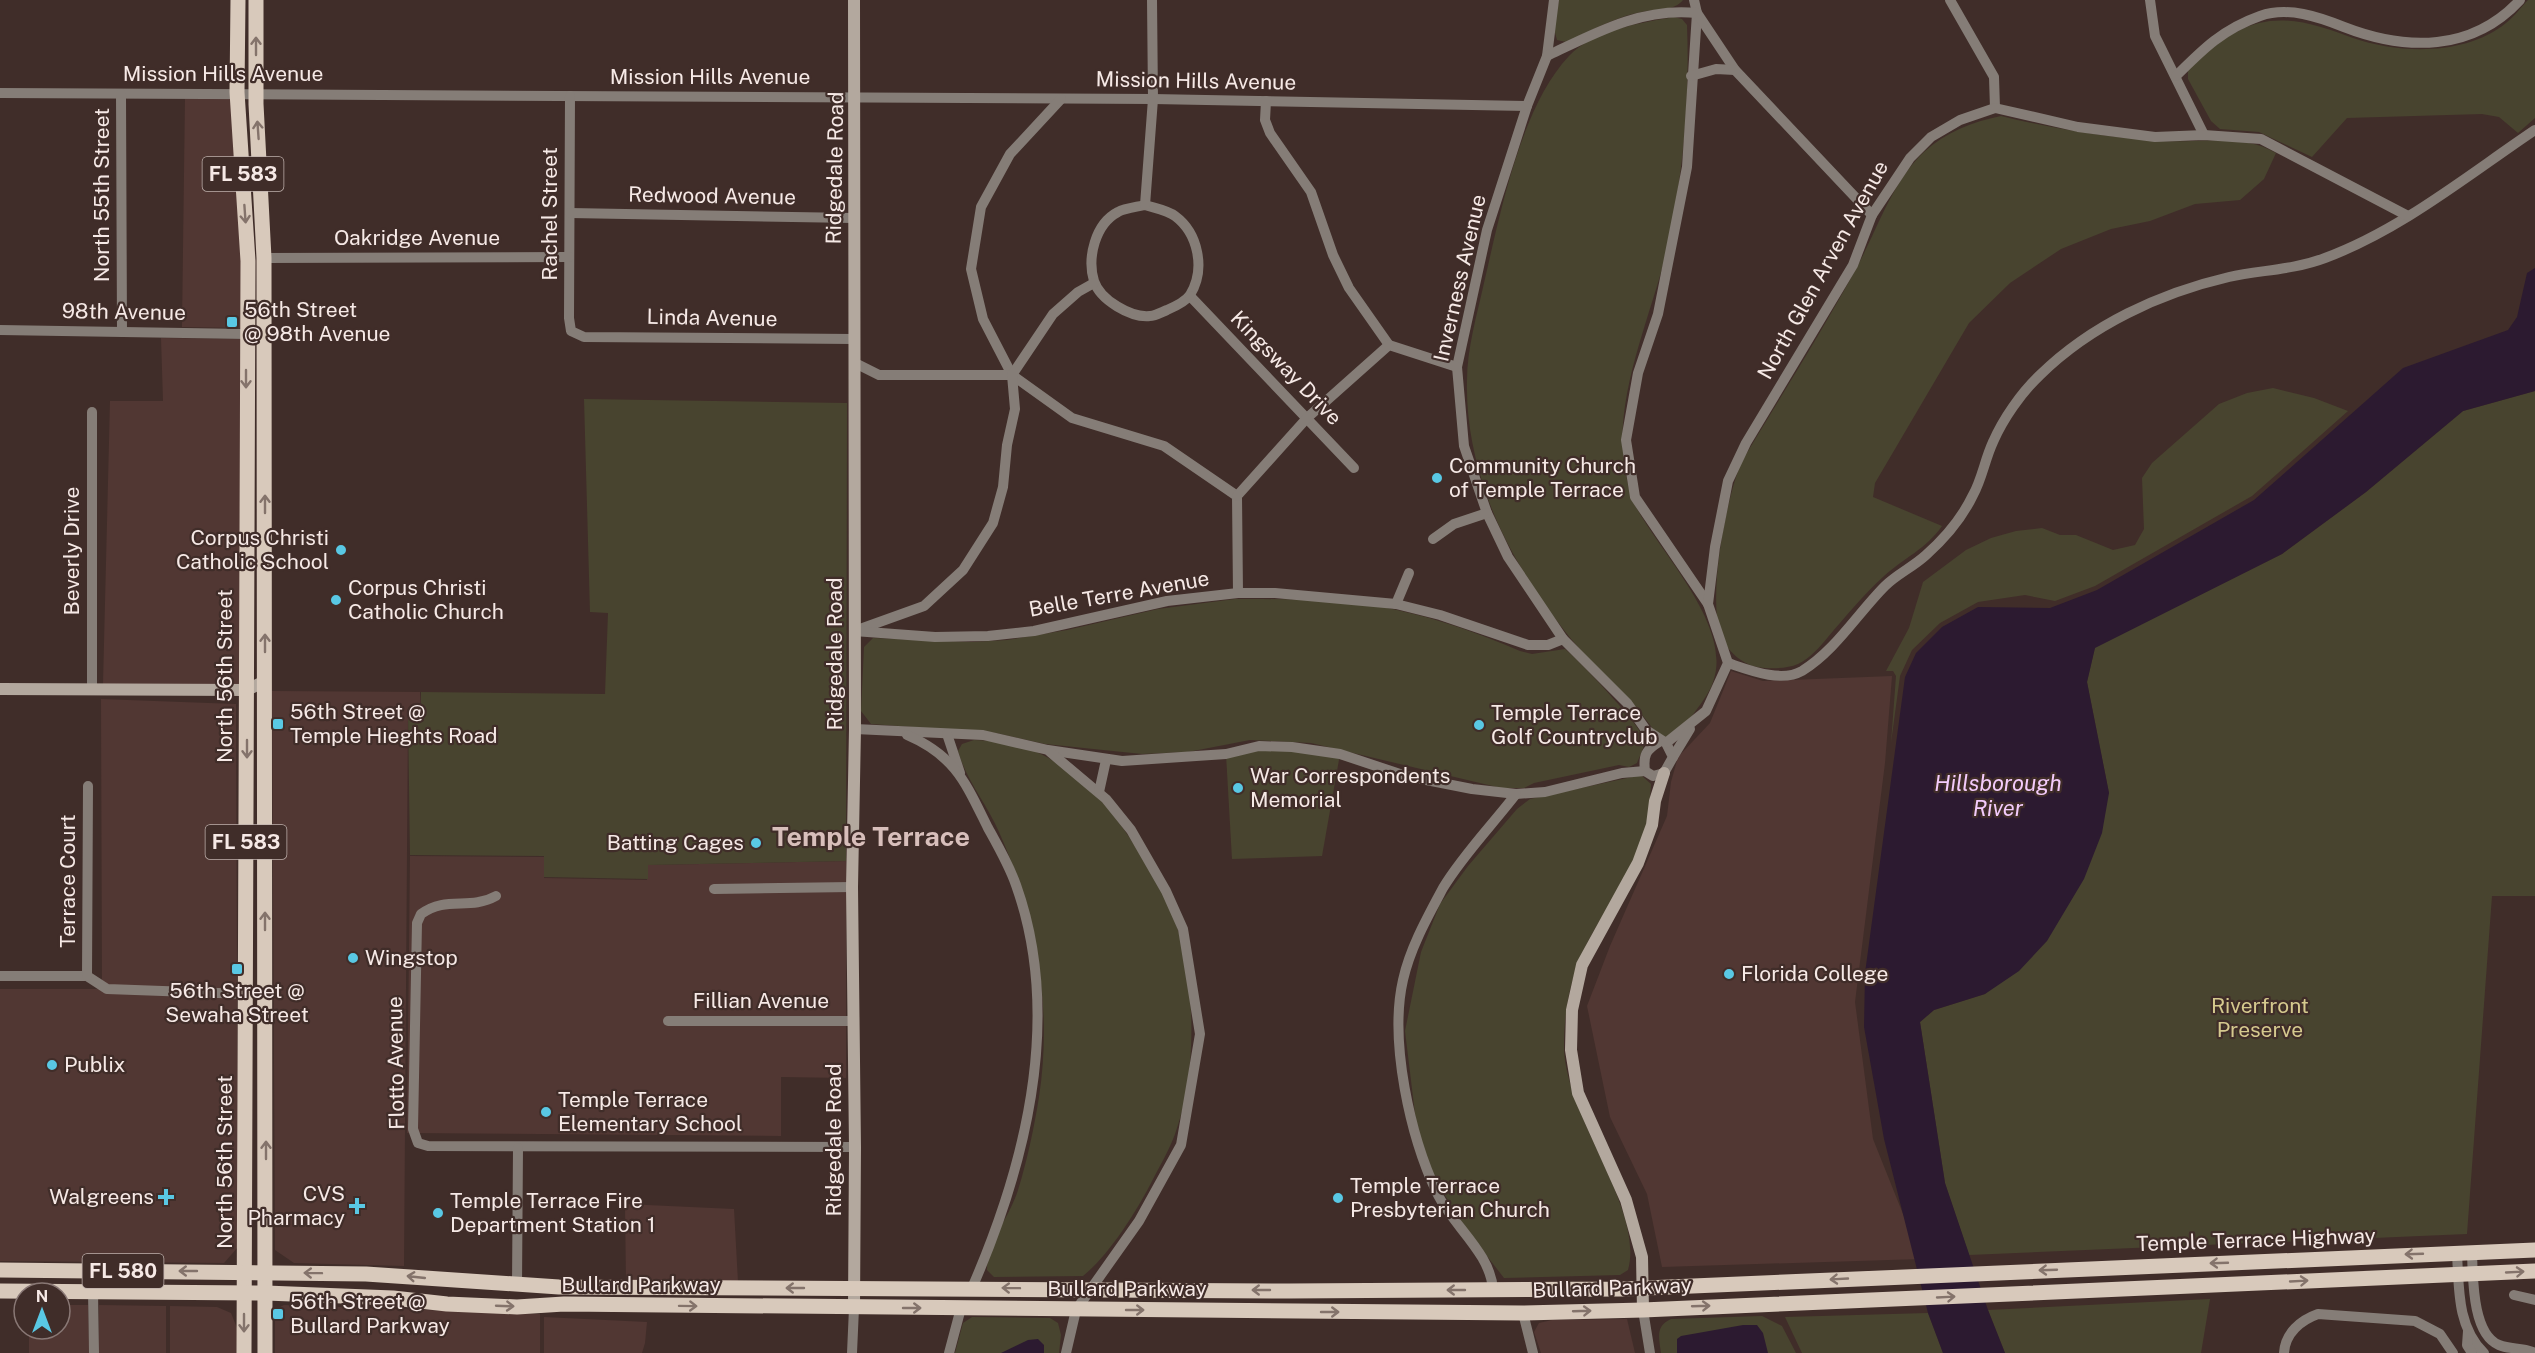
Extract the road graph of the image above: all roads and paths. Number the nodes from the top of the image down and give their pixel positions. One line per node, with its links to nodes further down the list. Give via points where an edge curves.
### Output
1 (238, 0): 15 (main road, North 56th Street / FL 583)
2 (256, 0): 17 (main road, North 56th Street / FL 583, one-way to 2)
3 (854, 0): 20 (street, Ridgedale Road)
4 (1152, 0): 22 (street)
5 (1554, 0): 11 (street, Inverness Avenue)
6 (1694, 0): 10 (street)
7 (1950, 0): 25 (street, via 1994,77)
8 (2150, 0): 14 (street, via 2155,36)
9 (2520, 0): 14 (street, via 2484,31 2434,44 2386,41 2301,13 2262,15 2214,38)
10 (1697, 13): 11 (street, via 1649,14); 12 (street); 13 (street)
11 (1547, 56): 24 (street, Inverness Avenue)
12 (1735, 70): 13 (street, via 1716,69); 30 (street)
13 (1691, 76): 59 (street, via 1687,167 1658,314 1638,373 1626,440 1635,497)
14 (2176, 76): 27 (street)
15 (237, 92): 17 (street, Mission Hills Avenue); 18 (street, Mission Hills Avenue); 41 (main road, North 56th Street / FL 583, one-way to 41, via 248,255)
16 (0, 93): 18 (street, Mission Hills Avenue)
17 (257, 93): 19 (street, Mission Hills Avenue); 34 (main road, North 56th Street / FL 583, one-way to 17)
18 (121, 94): 38 (street, North 55th Street)
19 (570, 96): 20 (street, Mission Hills Avenue); 29 (street, Rachel Street)
20 (855, 97): 21 (street, Mission Hills Avenue); 32 (street, Ridgedale Road)
21 (1061, 99): 22 (street, Mission Hills Avenue); 46 (street, via 1010,154 981,207 971,269 983,319)
22 (1153, 99): 23 (street, Mission Hills Avenue); 28 (street)
23 (1266, 101): 24 (street, Mission Hills Avenue); 43 (street, via 1265,120 1270,133 1311,192 1349,288)
24 (1527, 106): 45 (street, Inverness Avenue, via 1487,230)
25 (1995, 108): 27 (street, via 2078,127 2155,137); 30 (street, North Glen Arven Avenue, via 1960,120 1931,137 1910,158)
26 (2535, 130): 31 (street)
27 (2204, 135): 31 (street, via 2261,139)
28 (1145, 205): 35 (street, via 1117,212 1102,228 1094,243); 36 (street, via 1173,214 1190,229 1198,271)
29 (570, 213): 32 (street, Redwood Avenue); 33 (street, Rachel Street)
30 (1872, 215): 59 (street, North Glen Arven Avenue, via 1853,265 1746,443 1728,481 1714,547)
31 (2408, 216): 63 (street, via 2324,258 2171,292 2099,329 2040,375 2011,411 1994,440 1974,494 1954,526 1925,556 1887,584 1827,650 1800,672 1765,676)
32 (853, 218): 42 (street, Ridgedale Road)
33 (569, 257): 34 (street, Oakridge Avenue); 39 (street, Rachel Street)
34 (264, 258): 40 (main road, North 56th Street / FL 583)
35 (1094, 283): 36 (street, via 1123,310 1150,316 1174,308); 46 (street, via 1077,292 1053,314)
36 (1190, 296): 48 (street, Kingsway Drive)
37 (0, 330): 38 (street, 98th Avenue)
38 (122, 332): 41 (street, 98th Avenue)
39 (571, 332): 42 (street, Linda Avenue, via 584,337)
40 (265, 333): 41 (main road); 49 (main road, North 56th Street / FL 583)
41 (246, 334): 50 (main road, North 56th Street / FL 583, one-way to 50)
42 (853, 339): 44 (street, Ridgedale Road)
43 (1389, 345): 45 (street); 48 (street)
44 (855, 363): 46 (street, via 879,375); 61 (street, Ridgedale Road)
45 (1457, 367): 53 (street, Inverness Avenue, via 1464,446)
46 (1012, 375): 52 (street, via 1072,418 1164,446); 61 (street, via 1015,409 1003,488 993,523 963,570 924,606)
47 (92, 412): 66 (street, Beverly Drive)
48 (1307, 417): 51 (street, Kingsway Drive); 52 (street)
49 (265, 439): 50 (main road); 60 (main road, North 56th Street / FL 583, one-way to 49)
50 (247, 440): 54 (main road, North 56th Street / FL 583)
51 (1354, 468)
52 (1236, 496): 57 (street)
53 (1488, 513): 55 (street, via 1454,524); 62 (street, Inverness Avenue, via 1508,557)
54 (247, 534): 60 (main road, via 256,544 256,586); 67 (main road, North 56th Street / FL 583)
55 (1433, 539)
56 (1409, 573): 58 (street)
57 (1238, 593): 58 (street, Belle Terre Avenue); 61 (street, Belle Terre Avenue, via 1167,602 1034,631 988,636)
58 (1396, 604): 62 (street, Belle Terre Avenue, via 1528,645 1548,645)
59 (1708, 604): 63 (street, North Glen Arven Avenue)
60 (265, 605): 64 (main road, North 56th Street / FL 583, one-way to 60)
61 (854, 631): 69 (street, Ridgedale Road)
62 (1563, 639): 70 (street, Inverness Avenue, via 1627,703)
63 (1728, 663): 68 (street, via 1707,711)
64 (265, 681): 67 (street); 83 (main road, North 56th Street / FL 583)
65 (0, 689): 66 (street)
66 (92, 690): 67 (street)
67 (247, 690): 78 (main road, North 56th Street / FL 583, one-way to 78)
68 (1694, 724): 73 (street); 75 (street)
69 (855, 729): 71 (street); 84 (street, Ridgedale Road)
70 (1646, 730): 73 (street, Inverness Avenue); 77 (street)
71 (902, 732): 72 (street); 79 (street, via 927,743)
72 (947, 734): 74 (street, via 983,735); 79 (street)
73 (1663, 743): 75 (street, Inverness Avenue); 77 (street)
74 (1048, 750): 76 (street); 81 (street)
75 (1673, 757): 77 (street)
76 (1106, 760): 81 (street); 82 (street, via 1174,759 1259,746 1292,747 1340,754 1406,776)
77 (1651, 766): 82 (street, via 1545,792); 108 (street, via 1655,801 1652,825 1638,863 1582,965 1572,1010 1571,1050 1578,1093 1626,1200 1642,1257)
78 (247, 773): 83 (main road, via 254,790 254,846); 87 (main road, North 56th Street / FL 583)
79 (960, 773): 107 (street, via 1016,885 1031,941 1038,1034 1034,1080 1014,1172)
80 (88, 786): 89 (street, Terrace Court)
81 (1099, 792): 109 (street, via 1131,830 1183,929 1200,1034 1181,1145 1139,1221)
82 (1516, 794): 110 (street, via 1445,886 1421,931 1403,980 1399,1035 1412,1127 1424,1166 1439,1198 1488,1269)
83 (265, 856): 90 (main road, North 56th Street / FL 583, one-way to 83)
84 (852, 887): 85 (street); 93 (street, Ridgedale Road)
85 (714, 889)
86 (496, 896): 96 (street, Flotto Avenue, via 482,904 440,904 420,914 413,1129 418,1143 428,1146)
87 (246, 915): 90 (main road, via 257,973); 91 (main road, North 56th Street / FL 583)
88 (0, 976): 89 (street, Terrace Court)
89 (87, 976): 91 (street, Terrace Court, via 107,989)
90 (265, 980): 94 (main road, North 56th Street / FL 583)
91 (246, 994): 94 (main road, via 252,995 257,1009 258,1074); 101 (main road, North 56th Street / FL 583)
92 (668, 1021): 93 (street, Fillian Avenue)
93 (853, 1021): 95 (street, Ridgedale Road)
94 (266, 1089): 102 (main road, North 56th Street / FL 583, one-way to 94)
95 (855, 1147): 96 (street, Flotto Avenue); 106 (street, Ridgedale Road)
96 (518, 1148): 105 (street)
97 (2535, 1250): 98 (main road, Temple Terrace Highway)
98 (2464, 1253): 103 (main road, Temple Terrace Highway, one-way to 103); 104 (street)
99 (0, 1270): 101 (main road, FL 580, one-way to 99)
100 (2535, 1270): 104 (main road, Temple Terrace Highway, one-way to 100)
101 (246, 1271): 102 (main road, FL 580); 113 (main road, North 56th Street / FL 583)
102 (266, 1272): 105 (main road, Bullard Parkway, one-way to 102, via 394,1275); 114 (main road, North 56th Street / FL 583)
103 (1979, 1273): 108 (main road, Bullard Parkway, one-way to 108)
104 (2466, 1274): 115 (main road, Temple Terrace Highway, one-way to 104); 123 (street, via 2461,1308); 124 (street, via 2478,1316)
105 (518, 1286): 106 (main road, Bullard Parkway, one-way to 105)
106 (854, 1288): 107 (main road, Bullard Parkway); 118 (street, Ridgedale Road)
107 (972, 1288): 109 (main road, Bullard Parkway, one-way to 107)
108 (1642, 1288): 110 (main road, Bullard Parkway); 121 (street)
109 (1091, 1289): 110 (main road, Bullard Parkway, one-way to 109); 120 (street)
110 (1493, 1290)
111 (0, 1291): 112 (main road, FL 580)
112 (93, 1291): 113 (main road, FL 580); 125 (street)
113 (245, 1293): 114 (main road, FL 580); 126 (main road, North 56th Street / FL 583, one-way to 126)
114 (266, 1293): 118 (main road, Bullard Parkway, one-way to 118, via 518,1306); 127 (main road, North 56th Street / FL 583)
115 (1988, 1294): 121 (main road, Bullard Parkway, one-way to 115)
116 (2514, 1295): 117 (street)
117 (2535, 1300)
118 (854, 1308): 119 (main road, Bullard Parkway, one-way to 119); 128 (street)
119 (961, 1308): 120 (main road, Bullard Parkway); 129 (street)
120 (1076, 1310): 122 (main road, Bullard Parkway, one-way to 122); 130 (street)
121 (1643, 1310): 122 (main road, Bullard Parkway, one-way to 121); 132 (street)
122 (1523, 1313): 131 (street)
123 (2468, 1331): 135 (street, via 2467,1345); 136 (street)
124 (2493, 1348): 137 (street, via 2519,1346)
125 (94, 1353)
126 (244, 1353)
127 (265, 1353)
128 (852, 1353)
129 (949, 1353)
130 (1066, 1353)
131 (1533, 1353)
132 (1650, 1353)
133 (2284, 1353): 134 (street, via 2291,1332 2305,1319 2318,1314 2415,1321 2440,1334)
134 (2453, 1353)
135 (2472, 1353)
136 (2484, 1353)
137 (2535, 1353)

